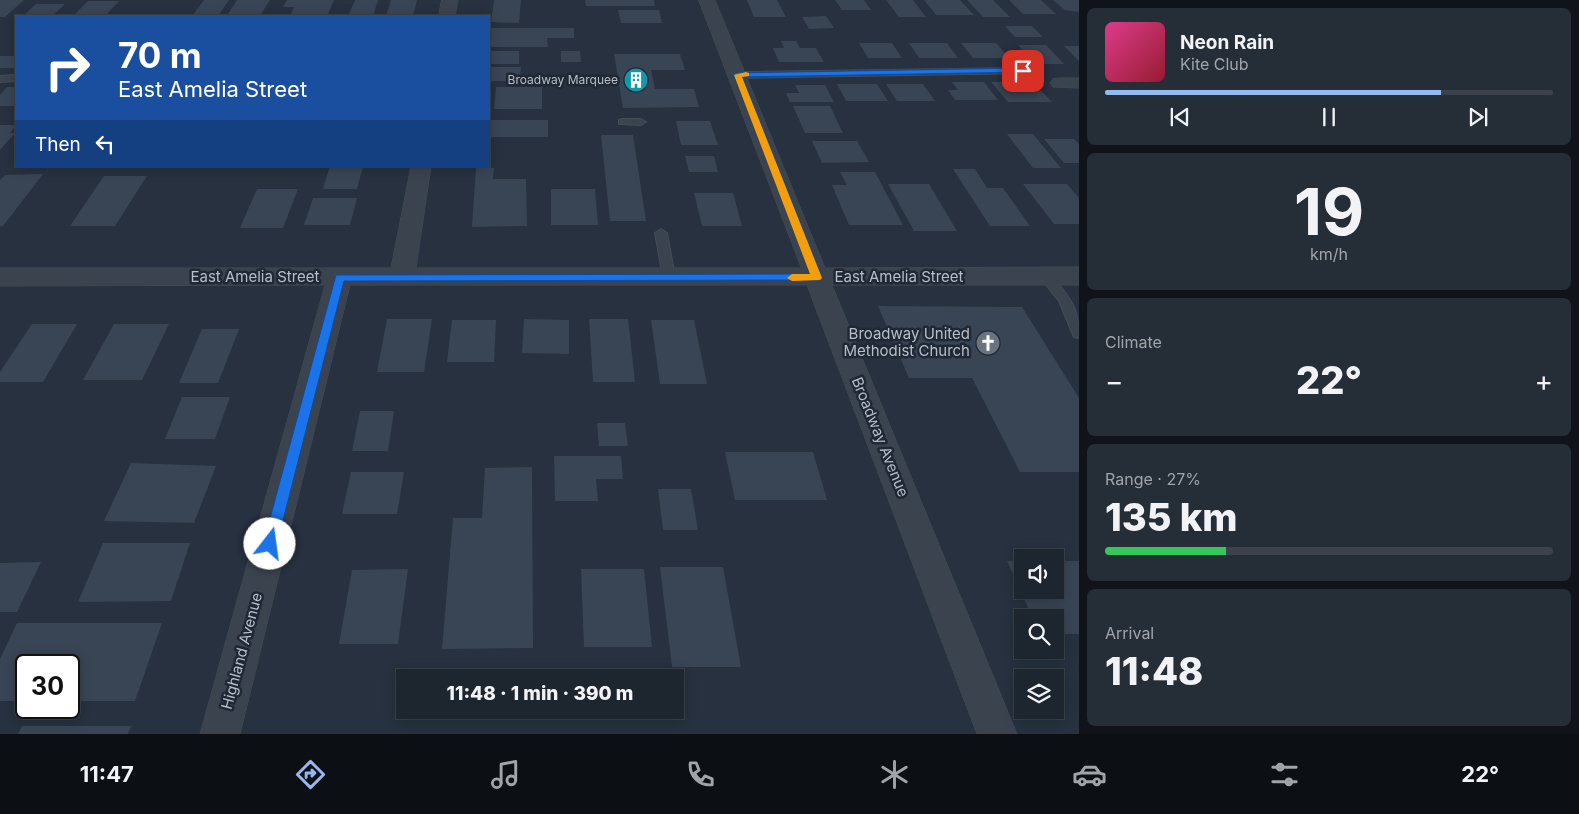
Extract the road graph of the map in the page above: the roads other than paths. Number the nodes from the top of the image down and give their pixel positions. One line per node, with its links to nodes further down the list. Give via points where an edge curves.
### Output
1 (450, 0): 3 (street)
2 (707, 0): 5 (street, Broadway Avenue)
3 (447, 15)
4 (1023, 71): 5 (lane)
5 (738, 75): 20 (street, Broadway Avenue)
6 (0, 78): 7 (lane)
7 (15, 78)
8 (1058, 83): 9 (street)
9 (1079, 83)
10 (622, 122): 11 (lane)
11 (641, 122)
12 (421, 167): 14 (street)
13 (661, 233): 18 (lane)
14 (402, 276): 18 (street, East Amelia Street); 19 (street, East Amelia Street)
15 (1046, 276): 16 (street, East Amelia Street); 20 (street, East Amelia Street); 21 (lane, via 1064,299)
16 (1079, 276)
17 (0, 277): 19 (street, East Amelia Street)
18 (669, 277): 20 (street, East Amelia Street)
19 (340, 278): 22 (street, Highland Avenue)
20 (817, 278): 23 (street, Broadway Avenue)
21 (1079, 333)
22 (220, 734)
23 (998, 734)

